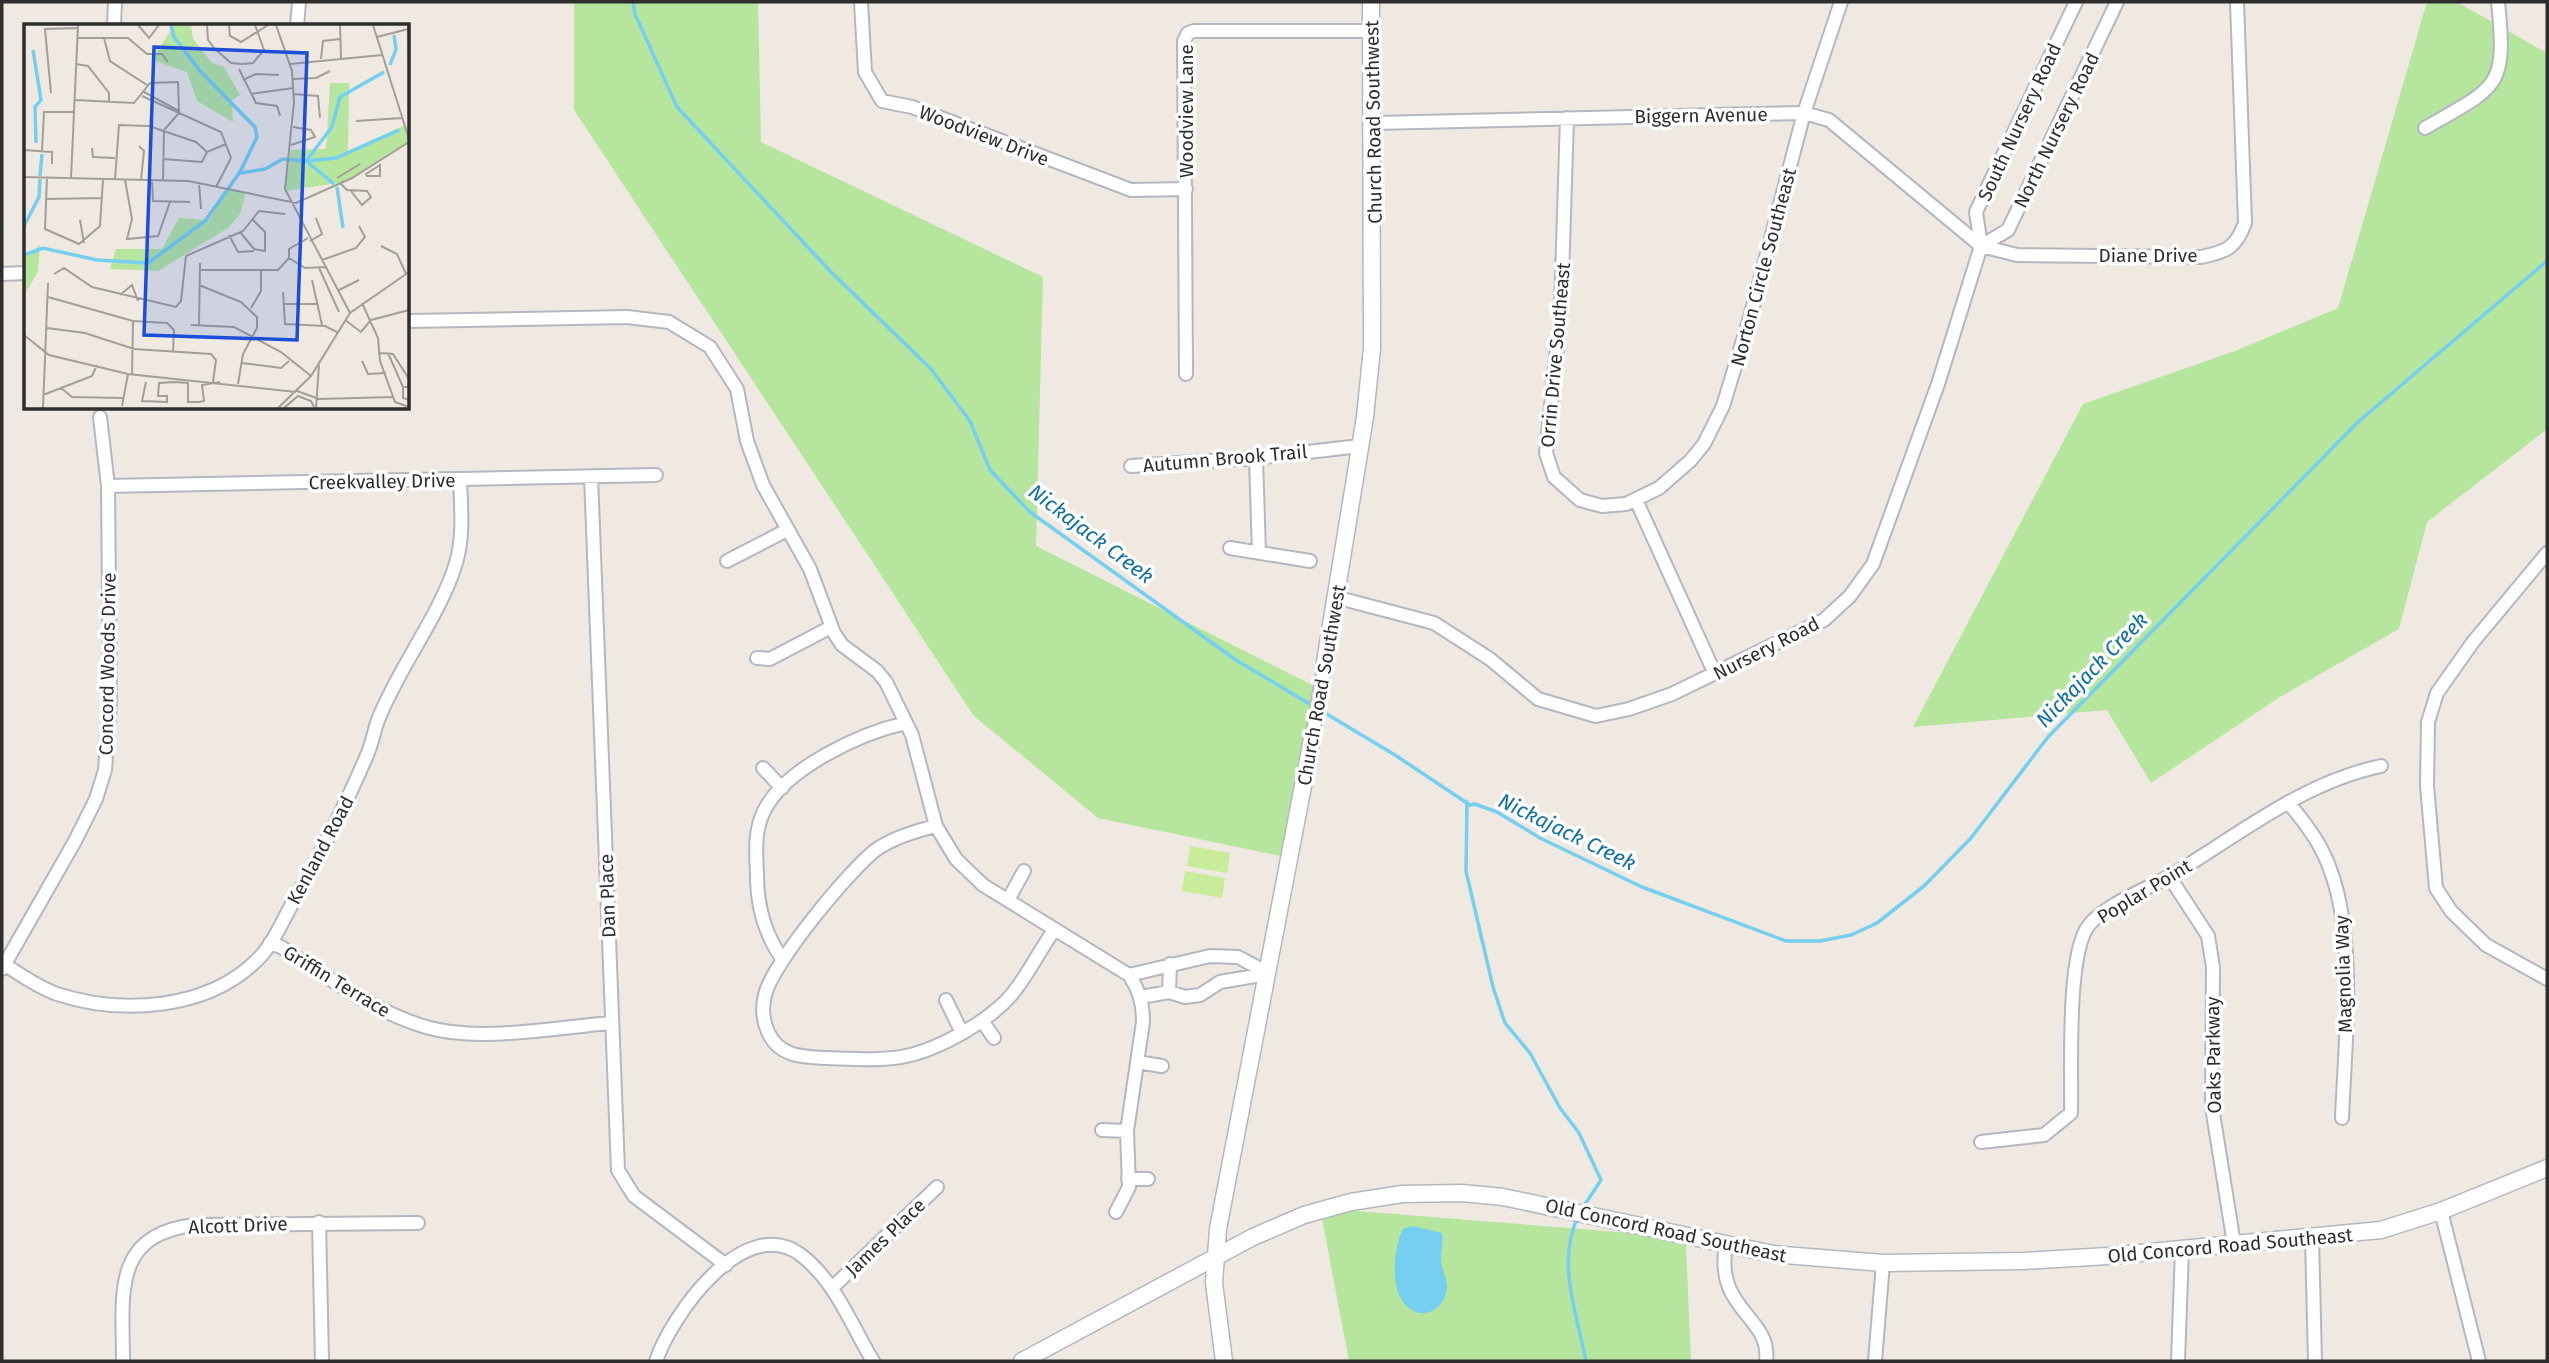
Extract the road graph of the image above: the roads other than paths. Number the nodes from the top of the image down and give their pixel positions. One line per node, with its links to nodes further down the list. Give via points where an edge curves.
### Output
1 (115, 2): 10 (street)
2 (299, 2): 11 (street)
3 (861, 2): 17 (street, Woodview Drive, via 865,72 882,101 912,107 1131,190)
4 (1371, 2): 12 (street, Church Road Southwest)
5 (1842, 2): 13 (street, Norton Circle Southeast)
6 (2076, 2): 18 (street, South Nursery Road, via 1976,212)
7 (2117, 2): 18 (street, North Nursery Road, via 2008,230)
8 (2237, 2): 18 (street, Diane Drive, via 2245,223 2233,247 2202,257 2017,255)
9 (2497, 2): 16 (street, via 2501,56 2496,78 2480,95)
10 (114, 24)
11 (296, 24)
12 (1372, 31): 15 (street, Church Road Southwest); 17 (street, Woodview Lane, via 1188,33 1183,51)
13 (1804, 113): 14 (street, Biggern Avenue); 18 (street, Biggern Avenue, via 1829,120); 31 (street, Norton Circle Southeast, via 1723,406 1690,461)
14 (1567, 118): 15 (street, Biggern Avenue); 31 (street, Orrin Drive Southeast, via 1561,310 1546,453 1554,477 1580,500 1602,506)
15 (1374, 123): 24 (street, Church Road Southwest, via 1372,348)
16 (2425, 128)
17 (1186, 189): 22 (street, Woodview Lane)
18 (1981, 246): 42 (street, Nursery Road, via 1938,384 1872,564 1850,596 1824,620)
19 (24, 273): 20 (street)
20 (2, 274)
21 (410, 321): 32 (street, via 627,317 669,322 710,347 729,372 763,485)
22 (1186, 374)
23 (100, 417): 30 (street, Concord Woods Drive)
24 (1360, 446): 25 (street, Autumn Brook Trail); 38 (street, Church Road Southwest)
25 (1256, 458): 26 (street, Autumn Brook Trail); 34 (street)
26 (1131, 466)
27 (656, 475): 28 (street, Creekvalley Drive)
28 (591, 477): 29 (street, Creekvalley Drive); 65 (street, Dan Place)
29 (460, 479): 30 (street, Creekvalley Drive); 54 (street, Kenland Road, via 462,535 456,564 393,686 323,850)
30 (108, 486): 57 (street, Concord Woods Drive, via 110,702 105,771 75,841)
31 (1637, 502): 42 (street)
32 (787, 530): 36 (street); 39 (street, via 810,569)
33 (1230, 548): 34 (street)
34 (1259, 552): 37 (street)
35 (2547, 552): 60 (street, via 2437,693 2428,722 2427,786 2436,888 2451,911 2486,945)
36 (727, 561)
37 (1310, 561)
38 (1335, 597): 41 (street, Church Road Southwest); 42 (street, Nursery Road, via 1434,623 1490,659 1538,699 1596,716 1662,698)
39 (831, 627): 40 (street, via 770,659); 43 (street, via 842,645 886,682)
40 (757, 658)
41 (1324, 668): 44 (street, Church Road Southwest)
42 (1716, 674)
43 (906, 723): 47 (street, via 858,737); 49 (street)
44 (1312, 739): 58 (street, Church Road Southwest)
45 (2381, 766): 48 (street, Poplar Point, via 2316,786)
46 (763, 768): 47 (street)
47 (782, 788): 55 (street, via 764,811 756,838 761,910 771,943)
48 (2288, 802): 51 (street, Poplar Point); 70 (street, Magnolia Way, via 2320,846 2343,914 2347,1003)
49 (936, 826): 52 (street, via 968,872); 55 (street, via 897,838 864,860)
50 (1024, 871): 52 (street)
51 (2169, 876): 73 (street, Poplar Point, via 2089,925 2077,956 2071,1113 2044,1135); 83 (street, Oaks Parkway, via 2208,936 2213,967 2212,1107)
52 (1008, 900): 53 (street)
53 (1054, 930): 59 (street); 64 (street, via 1013,992)
54 (270, 943): 57 (street, Kenland Road, via 257,961 197,995 128,1007 93,1004 55,993); 65 (street, Griffin Terrace, via 350,993 427,1028 472,1033)
55 (783, 960): 66 (street, via 769,982 763,1007 768,1032 789,1054 903,1058 946,1044)
56 (1170, 964): 58 (street, via 1210,956 1238,957); 59 (street); 61 (street)
57 (3, 966)
58 (1268, 973): 61 (street, via 1220,982 1185,998); 86 (street, Church Road Southwest)
59 (1129, 975): 62 (street)
60 (2547, 979)
61 (1169, 992): 62 (street)
62 (1141, 997): 68 (street)
63 (946, 1000): 66 (street)
64 (983, 1022): 66 (street); 67 (street)
65 (612, 1023): 88 (street, Dan Place, via 618,1170 634,1196)
66 (962, 1033)
67 (994, 1038)
68 (1137, 1062): 69 (street); 72 (street)
69 (1162, 1066)
70 (2343, 1118)
71 (1101, 1130): 72 (street)
72 (1127, 1131): 75 (street)
73 (1981, 1142)
74 (2547, 1168): 78 (street, Old Concord Road Southeast)
75 (1128, 1179): 76 (street); 79 (street, via 1125,1199)
76 (1149, 1179)
77 (937, 1187): 89 (street, James Place)
78 (2441, 1211): 82 (street, Old Concord Road Southeast, via 2381,1230); 100 (street)
79 (1116, 1212)
80 (319, 1222): 81 (street, Alcott Drive); 90 (street, Alcott Drive, via 177,1227 140,1245 123,1286); 91 (street)
81 (418, 1223)
82 (2312, 1238): 83 (street, Old Concord Road Southeast); 99 (street)
83 (2234, 1244): 85 (street, Old Concord Road Southeast)
84 (1726, 1246): 86 (street, Old Concord Road Southeast, via 1556,1207 1462,1193 1373,1198 1332,1206 1280,1223); 87 (street, Old Concord Road Southeast); 96 (street, via 1723,1275 1727,1289 1764,1338)
85 (2182, 1249): 87 (street, Old Concord Road Southeast, via 2023,1261); 98 (street)
86 (1215, 1257): 94 (street, Old Concord Road Southeast); 95 (street, Church Road Southwest)
87 (1883, 1263): 97 (street)
88 (726, 1265): 89 (street, via 752,1250 775,1245 799,1253); 92 (street, via 682,1310)
89 (833, 1287): 93 (street)
90 (123, 1361)
91 (322, 1361)
92 (656, 1361)
93 (873, 1361)
94 (1022, 1361)
95 (1224, 1361)
96 (1766, 1361)
97 (1875, 1361)
98 (2178, 1361)
99 (2315, 1361)
100 (2479, 1361)

